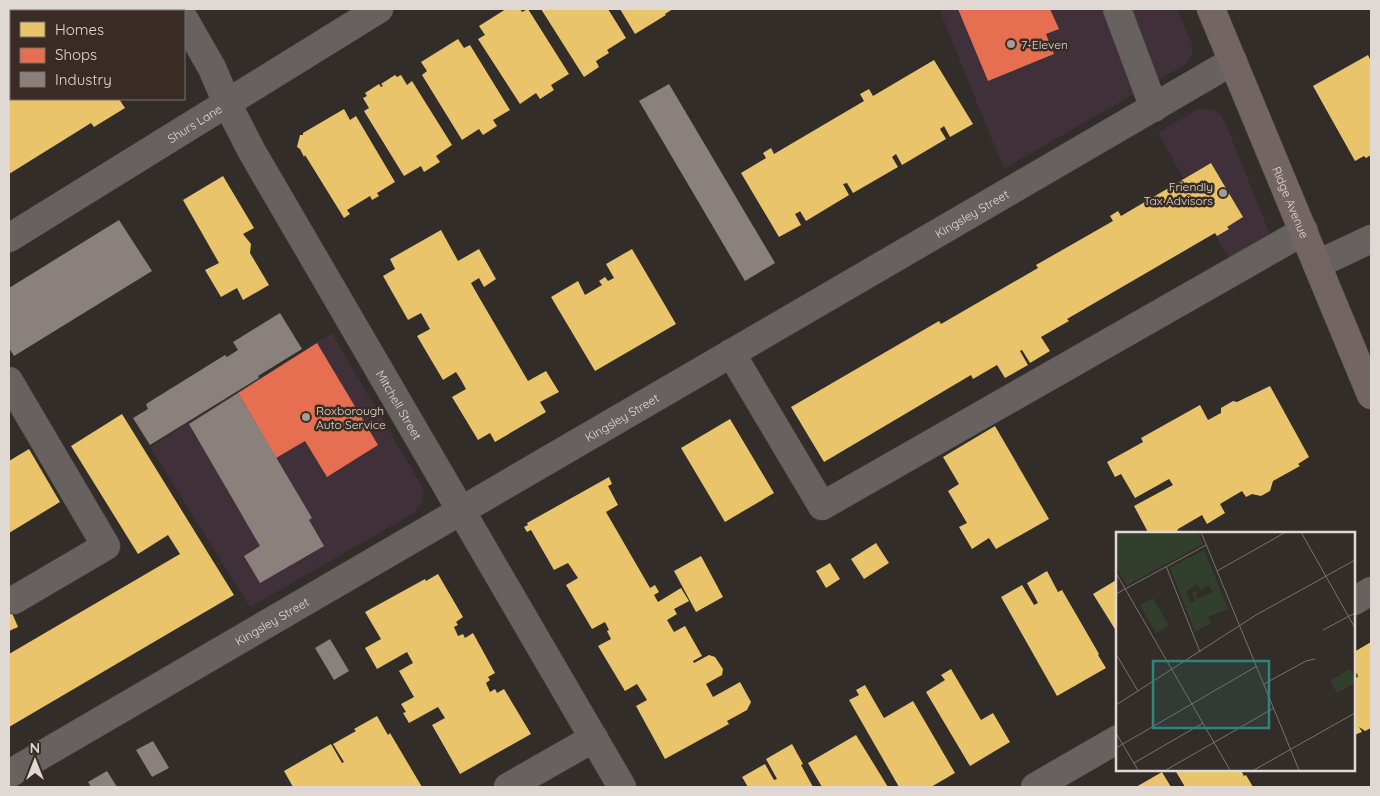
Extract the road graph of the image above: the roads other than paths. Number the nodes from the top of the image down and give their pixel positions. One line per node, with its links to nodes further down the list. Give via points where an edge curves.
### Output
1 (379, 9): 6 (street, Shurs Lane)
2 (1117, 9): 7 (street)
3 (1212, 9): 5 (main road, Ridge Avenue)
4 (185, 21): 6 (street, Mitchell Street)
5 (1233, 61): 7 (street, Kingsley Street); 8 (main road, Ridge Avenue)
6 (227, 102): 9 (street, Shurs Lane); 15 (street, Mitchell Street, via 251,150)
7 (1154, 108): 12 (street, Kingsley Street)
8 (1304, 231): 11 (main road, Ridge Avenue); 12 (street, via 822,506)
9 (9, 238)
10 (1371, 239): 11 (street)
11 (1318, 264): 14 (main road, Ridge Avenue)
12 (731, 353): 15 (street, Kingsley Street)
13 (9, 381): 17 (street, via 106,546)
14 (1371, 395)
15 (461, 511): 19 (street, Mitchell Street); 21 (street, Kingsley Street)
16 (1371, 591): 18 (street)
17 (14, 600)
18 (1355, 600)
19 (594, 738): 22 (street); 23 (street, Mitchell Street)
20 (1116, 740): 24 (street)
21 (9, 774)
22 (508, 787)
23 (622, 787)
24 (1035, 787)

